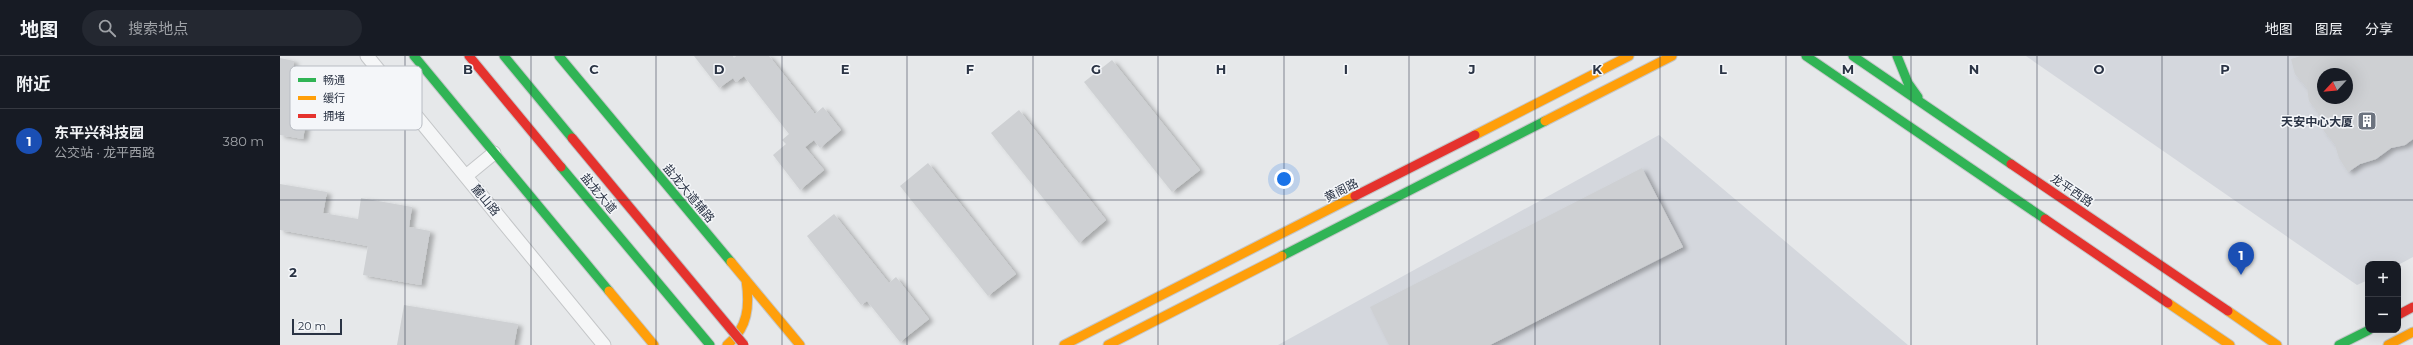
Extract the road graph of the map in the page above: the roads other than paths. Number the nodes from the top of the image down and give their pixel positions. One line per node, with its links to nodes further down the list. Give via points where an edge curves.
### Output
1 (367, 56): 11 (street, 麓山路)
2 (414, 56): 14 (main road)
3 (469, 56): 23 (main road, 盐龙大道)
4 (504, 56): 25 (main road, 盐龙大道, bridge)
5 (559, 56): 16 (main road, 盐龙大道辅路)
6 (1629, 56): 27 (main road, 黄阁路)
7 (1672, 56): 28 (main road)
8 (1806, 56): 29 (main road)
9 (1853, 56): 12 (main road, 龙平西路)
10 (1897, 56): 12 (main road, via 1908,83)
11 (375, 66)
12 (1924, 104): 30 (main road, 龙平西路)
13 (422, 123): 15 (street, 麓山路)
14 (494, 153): 15 (street); 22 (main road)
15 (466, 176): 21 (street, 麓山路)
16 (746, 280): 24 (main road, via 750,296 748,313 742,329); 26 (main road, 盐龙大道辅路)
17 (2413, 307): 18 (main road)
18 (2401, 313)
19 (2365, 332): 31 (main road)
20 (2413, 332): 32 (main road)
21 (604, 345)
22 (654, 345)
23 (710, 345)
24 (727, 345)
25 (744, 345)
26 (800, 345)
27 (1064, 345)
28 (1108, 345)
29 (2230, 345)
30 (2277, 345)
31 (2339, 345)
32 (2388, 345)

